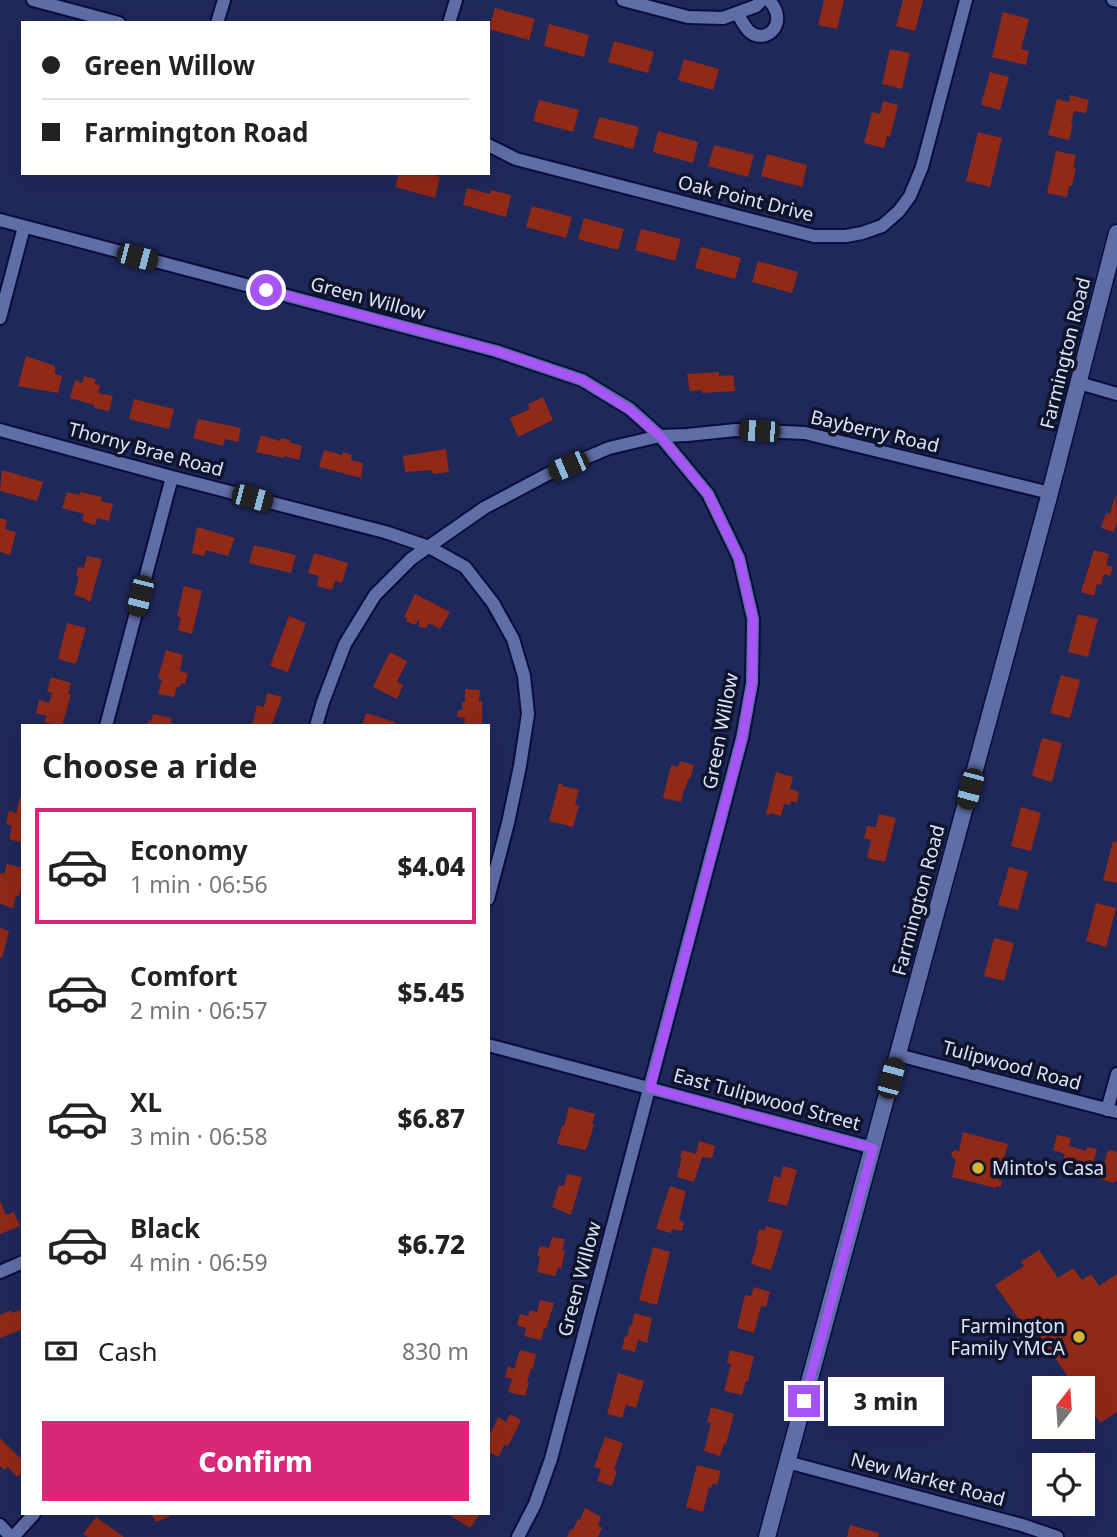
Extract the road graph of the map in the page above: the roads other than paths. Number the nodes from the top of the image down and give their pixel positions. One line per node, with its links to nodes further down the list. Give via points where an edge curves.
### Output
1 (33, 0): 9 (street)
2 (224, 0): 10 (street)
3 (456, 0): 11 (street)
4 (623, 0): 8 (street, via 688,17 723,18)
5 (762, 0): 8 (street)
6 (769, 0): 8 (street, via 777,23 764,36 749,32)
7 (966, 0): 12 (street, Oak Point Drive, via 911,196 881,226 862,233 814,236 516,159)
8 (737, 13)
9 (112, 21)
10 (218, 21)
11 (450, 21)
12 (490, 146)
13 (0, 220): 14 (street, Green Willow)
14 (24, 227): 16 (street); 20 (street, Green Willow, via 496,351 582,380 630,410)
15 (1117, 233): 17 (street, Farmington Road)
16 (0, 318)
17 (1079, 383): 18 (street); 22 (street, Farmington Road)
18 (1117, 394)
19 (0, 430): 21 (street, Thorny Brae Road)
20 (660, 436): 22 (street, Bayberry Road, via 736,430 805,433); 23 (street, Bayberry Road, via 609,449 548,474 484,508); 30 (street, Green Willow, via 708,494 739,558 753,619 752,683 742,738)
21 (172, 477): 23 (street, Thorny Brae Road); 24 (street)
22 (1050, 493): 28 (street, Farmington Road)
23 (429, 547): 25 (street, Bayberry Road, via 375,595 344,645); 26 (street, Thorny Brae Road, via 465,567 493,603 513,639 524,676 528,714 520,766)
24 (107, 724)
25 (317, 724)
26 (490, 891)
27 (490, 1046): 30 (street, East Tulipwood Street)
28 (898, 1055): 31 (street, Tulipwood Road); 32 (street, Farmington Road)
29 (1117, 1074): 31 (street)
30 (650, 1088): 32 (street, East Tulipwood Street); 39 (street, Green Willow, via 551,1459)
31 (1112, 1111)
32 (873, 1148): 35 (street, Farmington Road)
33 (21, 1263): 34 (street)
34 (0, 1272)
35 (787, 1462): 40 (street, Farmington Road); 41 (street, New Market Road)
36 (33, 1515): 38 (street)
37 (0, 1525): 38 (street)
38 (12, 1537)
39 (518, 1537)
40 (767, 1537)
41 (1057, 1537)

